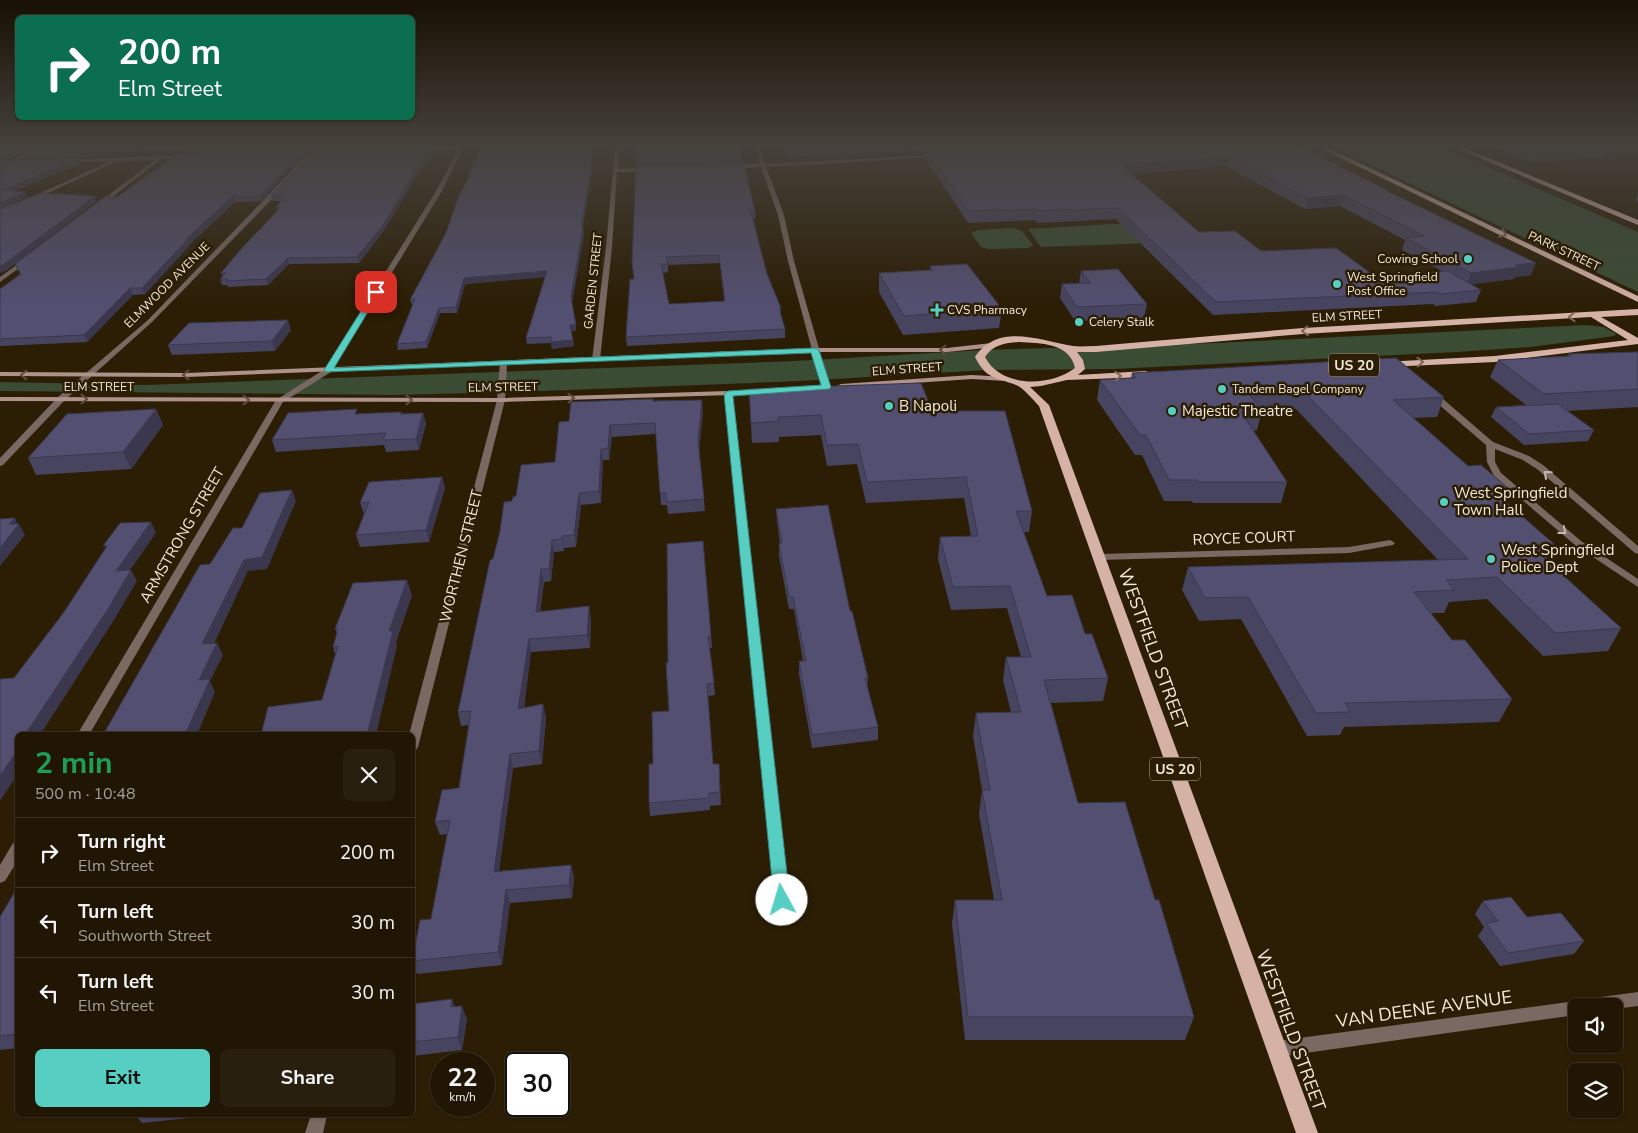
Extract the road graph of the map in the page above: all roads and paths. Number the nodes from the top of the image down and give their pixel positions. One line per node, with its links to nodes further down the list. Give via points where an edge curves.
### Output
1 (33, 198): 9 (street)
2 (109, 198): 10 (street)
3 (270, 198): 31 (street, ELMWOOD AVENUE, via 150,320)
4 (435, 198): 27 (street)
5 (612, 198): 23 (street, GARDEN STREET)
6 (775, 198): 20 (street)
7 (1427, 198): 14 (main road, PARK STREET, one-way to 14)
8 (1578, 198): 11 (main road)
9 (26, 201)
10 (97, 207)
11 (1638, 223)
12 (31, 258): 13 (street)
13 (0, 280)
14 (1638, 299)
15 (1638, 312): 16 (main road, ELM STREET)
16 (1594, 316): 17 (main road); 19 (main road, ELM STREET, one-way to 19, via 1312,330 1096,349)
17 (1638, 341): 22 (main road, US 20)
18 (992, 345): 19 (main road, via 1019,339); 20 (main road, ELM STREET, one-way to 20, via 947,350); 32 (main road, US 20, via 983,350 981,364)
19 (1059, 346): 33 (main road, via 1075,354 1080,362 1080,369)
20 (815, 350): 23 (main road, ELM STREET); 35 (street)
21 (1620, 354): 22 (main road)
22 (1495, 359): 24 (main road, US 20, one-way to 22)
23 (596, 360): 25 (main road, ELM STREET)
24 (1396, 363): 26 (main road, US 20); 30 (street)
25 (503, 364): 27 (main road, ELM STREET); 43 (street, WORTHEN STREET)
26 (1379, 364)
27 (328, 370): 31 (main road, ELM STREET, one-way to 31); 42 (street, ARMSTRONG STREET)
28 (0, 374): 31 (main road, ELM STREET, one-way to 28)
29 (1156, 374): 33 (main road, one-way to 29)
30 (1409, 374)
31 (90, 375): 41 (street)
32 (1006, 379): 34 (main road, US 20); 35 (main road, ELM STREET, via 972,377)
33 (1066, 379): 34 (main road, via 1048,384); 44 (main road, via 1048,393)
34 (1020, 383): 44 (main road, WESTFIELD STREET / US 20)
35 (826, 387): 37 (main road, ELM STREET)
36 (1424, 387): 45 (street)
37 (816, 388)
38 (767, 391): 39 (main road, ELM STREET)
39 (728, 394): 43 (main road, ELM STREET, one-way to 39); 55 (street)
40 (0, 399): 41 (main road, ELM STREET)
41 (61, 399): 42 (main road, ELM STREET, one-way to 42); 46 (street)
42 (280, 400): 43 (main road, ELM STREET, one-way to 43); 51 (street, ARMSTRONG STREET)
43 (501, 400): 52 (street, WORTHEN STREET)
44 (1044, 405): 49 (main road, WESTFIELD STREET / US 20)
45 (1490, 444): 48 (street, one-way to 45, via 1533,462); 50 (street, one-way to 50, via 1491,462 1497,474 1578,543)
46 (0, 464)
47 (1390, 543): 49 (street, ROYCE COURT, via 1349,550)
48 (1638, 551)
49 (1099, 557): 59 (main road, WESTFIELD STREET / US 20)
50 (1638, 584)
51 (85, 732)
52 (415, 735)
53 (15, 852): 54 (street)
54 (0, 877)
55 (782, 900)
56 (1638, 999): 57 (street)
57 (1623, 1001)
58 (1568, 1009): 59 (street, VAN DEENE AVENUE)
59 (1277, 1049): 62 (main road, WESTFIELD STREET / US 20)
60 (318, 1117): 61 (street)
61 (314, 1133)
62 (1307, 1133)

